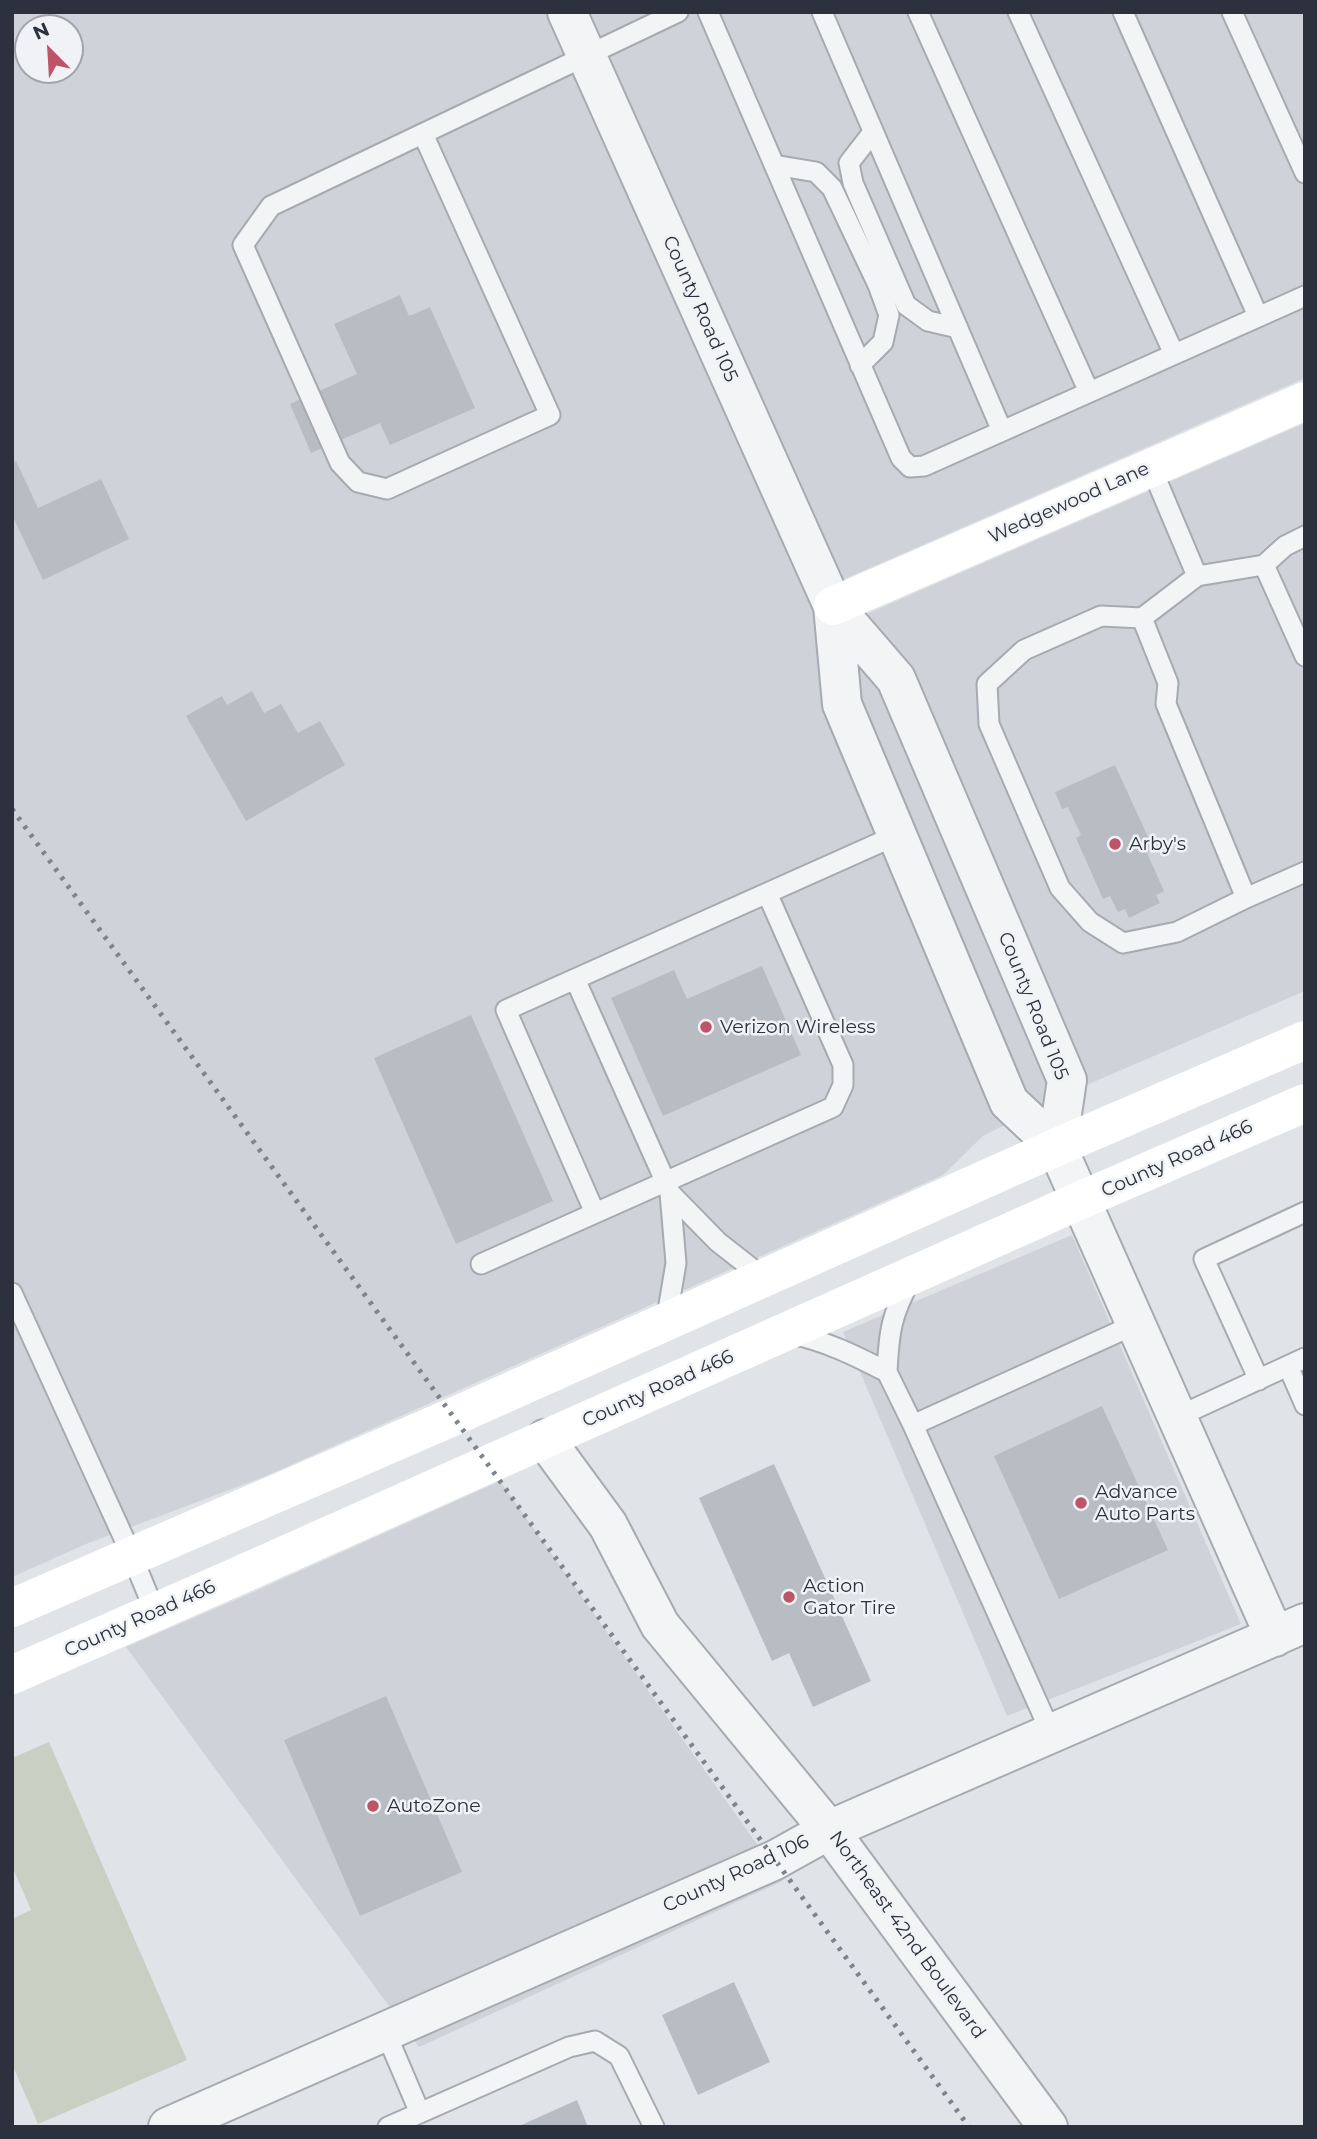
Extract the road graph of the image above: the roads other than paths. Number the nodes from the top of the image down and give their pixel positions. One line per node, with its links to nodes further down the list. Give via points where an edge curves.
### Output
1 (567, 12): 9 (street, County Road 105)
2 (678, 12): 9 (lane)
3 (708, 12): 12 (lane)
4 (821, 12): 10 (lane)
5 (918, 12): 19 (lane)
6 (1018, 12): 17 (lane)
7 (1123, 12): 15 (lane)
8 (1232, 12): 13 (lane)
9 (587, 57): 11 (lane); 26 (street, County Road 105)
10 (873, 132): 16 (lane); 16 (lane, via 849,163 893,278 906,305 928,321)
11 (423, 134): 11 (lane, via 550,415 387,489 358,482 340,463 243,245 271,206)
12 (774, 165): 18 (lane); 18 (lane, via 816,172 832,188 878,285 889,315 883,342)
13 (1305, 173)
14 (1305, 296): 15 (lane)
15 (1258, 316): 17 (lane)
16 (958, 328): 21 (lane)
17 (1174, 354): 19 (lane)
18 (860, 365): 21 (lane, via 901,458 910,467 924,466)
19 (1089, 392): 21 (lane)
20 (1305, 401): 22 (main road, Wedgewood Lane)
21 (1002, 431)
22 (1151, 467): 25 (lane); 26 (main road, Wedgewood Lane)
23 (1305, 536): 24 (lane, via 1285,546)
24 (1265, 565): 25 (lane); 28 (lane)
25 (1197, 576): 27 (lane)
26 (833, 606): 29 (street, County Road 105, via 842,704); 36 (street, County Road 105, via 896,679 1067,1080)
27 (1142, 618): 32 (lane, via 1168,683 1166,704); 32 (lane, via 1101,616 1024,650 987,684 989,724 1060,888 1090,922 1123,943 1177,932)
28 (1305, 656)
29 (897, 835): 31 (lane); 36 (street, County Road 105, via 1009,1102)
30 (1305, 872): 32 (lane)
31 (767, 893): 33 (lane); 37 (lane, via 843,1065 843,1085 833,1107)
32 (1246, 898)
33 (575, 979): 37 (lane); 40 (lane, via 506,1010)
34 (1305, 1040): 36 (main road)
35 (1305, 1103): 38 (main road, County Road 466)
36 (1057, 1147): 38 (street); 43 (main road)
37 (668, 1188): 40 (lane); 43 (lane, via 718,1242); 45 (lane, via 676,1262)
38 (1081, 1200): 42 (main road, County Road 466); 46 (street)
39 (1305, 1212): 50 (lane, via 1203,1259)
40 (595, 1213): 41 (lane)
41 (481, 1264)
42 (914, 1275): 47 (main road, County Road 466); 49 (lane, via 889,1332)
43 (764, 1278): 45 (main road)
44 (12, 1293): 55 (lane)
45 (666, 1322): 55 (main road)
46 (1136, 1324): 52 (street); 53 (lane)
47 (783, 1333): 49 (lane, via 846,1350); 54 (main road, County Road 466)
48 (1296, 1362): 50 (lane); 51 (lane)
49 (887, 1372): 53 (lane)
50 (1259, 1380): 52 (lane)
51 (1305, 1405)
52 (1177, 1417): 58 (street)
53 (913, 1425): 60 (lane)
54 (545, 1439): 57 (main road, County Road 466); 61 (street, Northeast 42nd Boulevard, via 608,1525 660,1625)
55 (132, 1556): 56 (main road); 57 (lane)
56 (12, 1608)
57 (155, 1612): 59 (main road, County Road 466)
58 (1290, 1630): 60 (street, County Road 106)
59 (12, 1675)
60 (1051, 1733): 61 (street, County Road 106)
61 (829, 1830): 62 (street, County Road 106, via 775,1860); 67 (street, Northeast 42nd Boulevard)
62 (385, 2031): 63 (lane); 64 (street, County Road 106)
63 (420, 2113): 65 (lane); 66 (lane, via 569,2047 595,2041 619,2056)
64 (168, 2127)
65 (388, 2127)
66 (654, 2127)
67 (1048, 2127)

